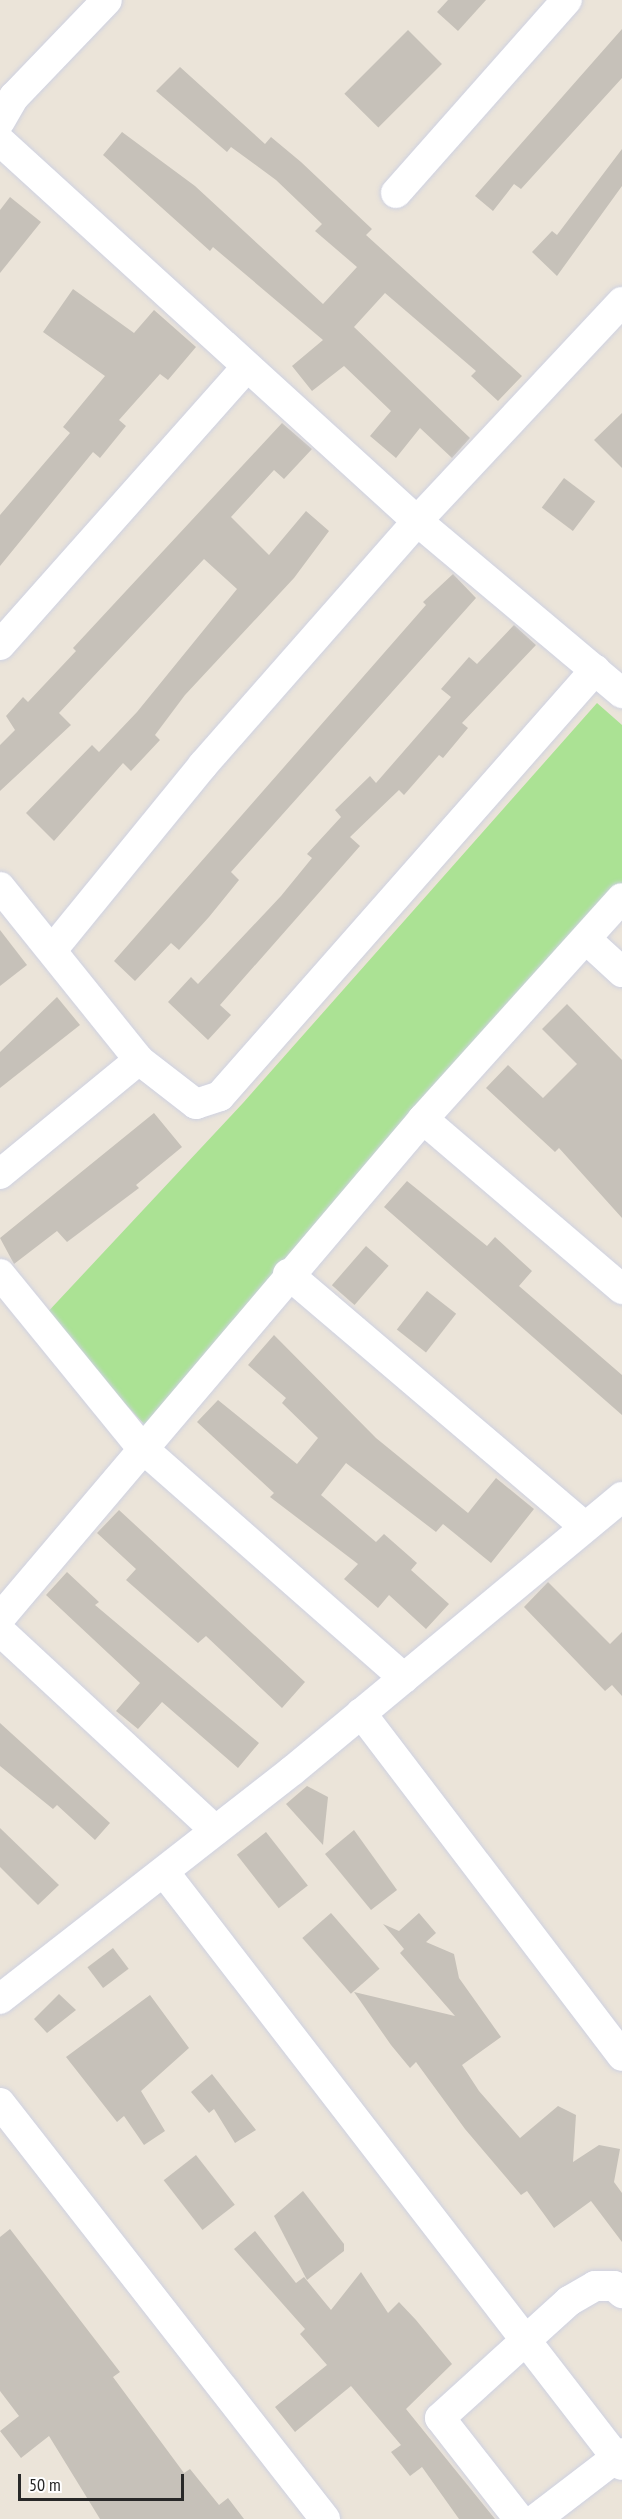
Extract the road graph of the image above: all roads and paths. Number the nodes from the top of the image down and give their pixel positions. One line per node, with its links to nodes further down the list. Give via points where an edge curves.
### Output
1 (107, 0): 3 (street, via 14,97)
2 (567, 0): 5 (street)
3 (0, 121)
4 (0, 141): 7 (street)
5 (396, 193)
6 (622, 302): 8 (street)
7 (247, 368): 8 (street); 9 (street)
8 (417, 522): 10 (street); 15 (street, via 203,765)
9 (0, 645)
10 (595, 670): 11 (street); 17 (street, via 220,1096 196,1104)
11 (622, 693)
12 (0, 887): 15 (street)
13 (622, 898): 14 (street)
14 (586, 939): 16 (street); 18 (street)
15 (53, 949): 17 (street)
16 (622, 972)
17 (139, 1060): 19 (street)
18 (423, 1119): 21 (street); 22 (street)
19 (0, 1174)
20 (0, 1274): 23 (street)
21 (288, 1274): 23 (street); 25 (street)
22 (622, 1289)
23 (141, 1447): 26 (street); 28 (street)
24 (622, 1497): 25 (street)
25 (583, 1526): 28 (street)
26 (0, 1618)
27 (0, 1631): 30 (street)
28 (404, 1678): 29 (street)
29 (362, 1713): 30 (street); 33 (street)
30 (215, 1830): 31 (street)
31 (164, 1872): 32 (street); 36 (street)
32 (5, 1986)
33 (622, 2056)
34 (0, 2103): 38 (street)
35 (622, 2293): 36 (street, via 614,2286 596,2286)
36 (527, 2339): 37 (street); 39 (street, via 440,2418)
37 (620, 2458): 40 (street)
38 (325, 2519)
39 (519, 2519)
40 (536, 2519)

